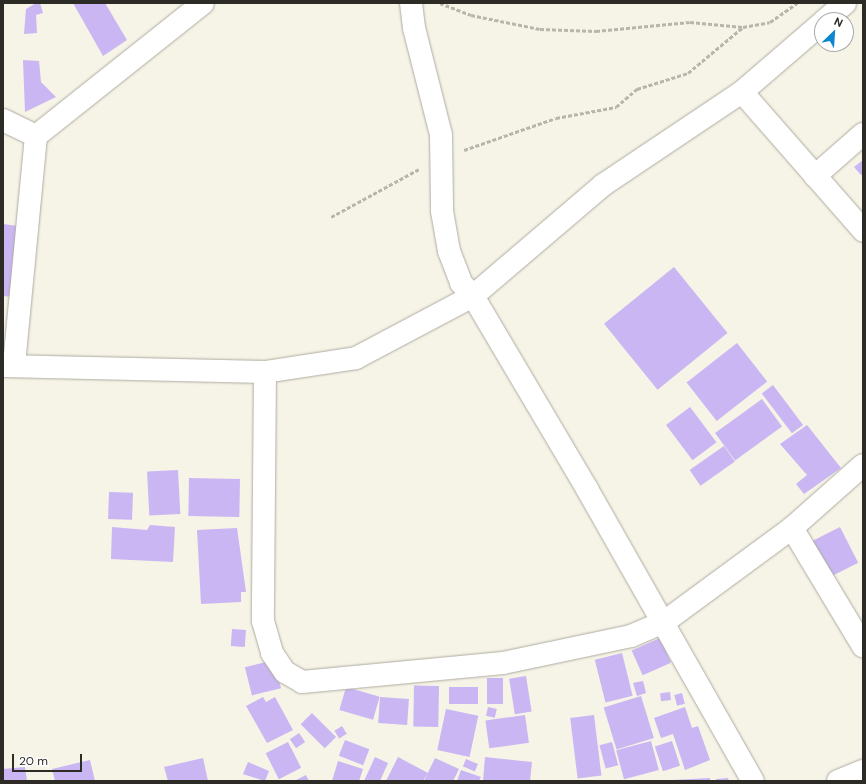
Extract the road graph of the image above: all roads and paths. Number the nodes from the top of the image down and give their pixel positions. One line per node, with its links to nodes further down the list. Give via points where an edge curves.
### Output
1 (203, 3): 12 (street)
2 (411, 3): 13 (street, via 414,28 441,135)
3 (440, 3): 7 (path, via 471,15 540,29 596,31 690,22)
4 (796, 3): 7 (path, via 770,22)
5 (843, 4): 6 (street)
6 (834, 12)
7 (743, 27): 13 (path, via 688,73 637,89 616,107 556,118)
8 (814, 30): 9 (street)
9 (742, 92): 14 (street); 17 (street, via 603,185)
10 (3, 120): 12 (street)
11 (863, 134): 14 (street)
12 (36, 136): 18 (street)
13 (442, 159): 15 (path, via 390,182); 17 (street, via 442,211 449,251 461,283)
14 (815, 176): 16 (street)
15 (331, 217)
16 (863, 230)
17 (473, 296): 19 (street, via 356,358); 22 (street)
18 (8, 366): 19 (street)
19 (265, 372): 22 (street, via 263,621 272,653 284,672 302,682 503,663 631,636)
20 (863, 465): 21 (street)
21 (792, 528): 22 (street); 23 (street)
22 (664, 622): 25 (street)
23 (863, 646)
24 (863, 771): 26 (street)
25 (753, 781)
26 (838, 781)

